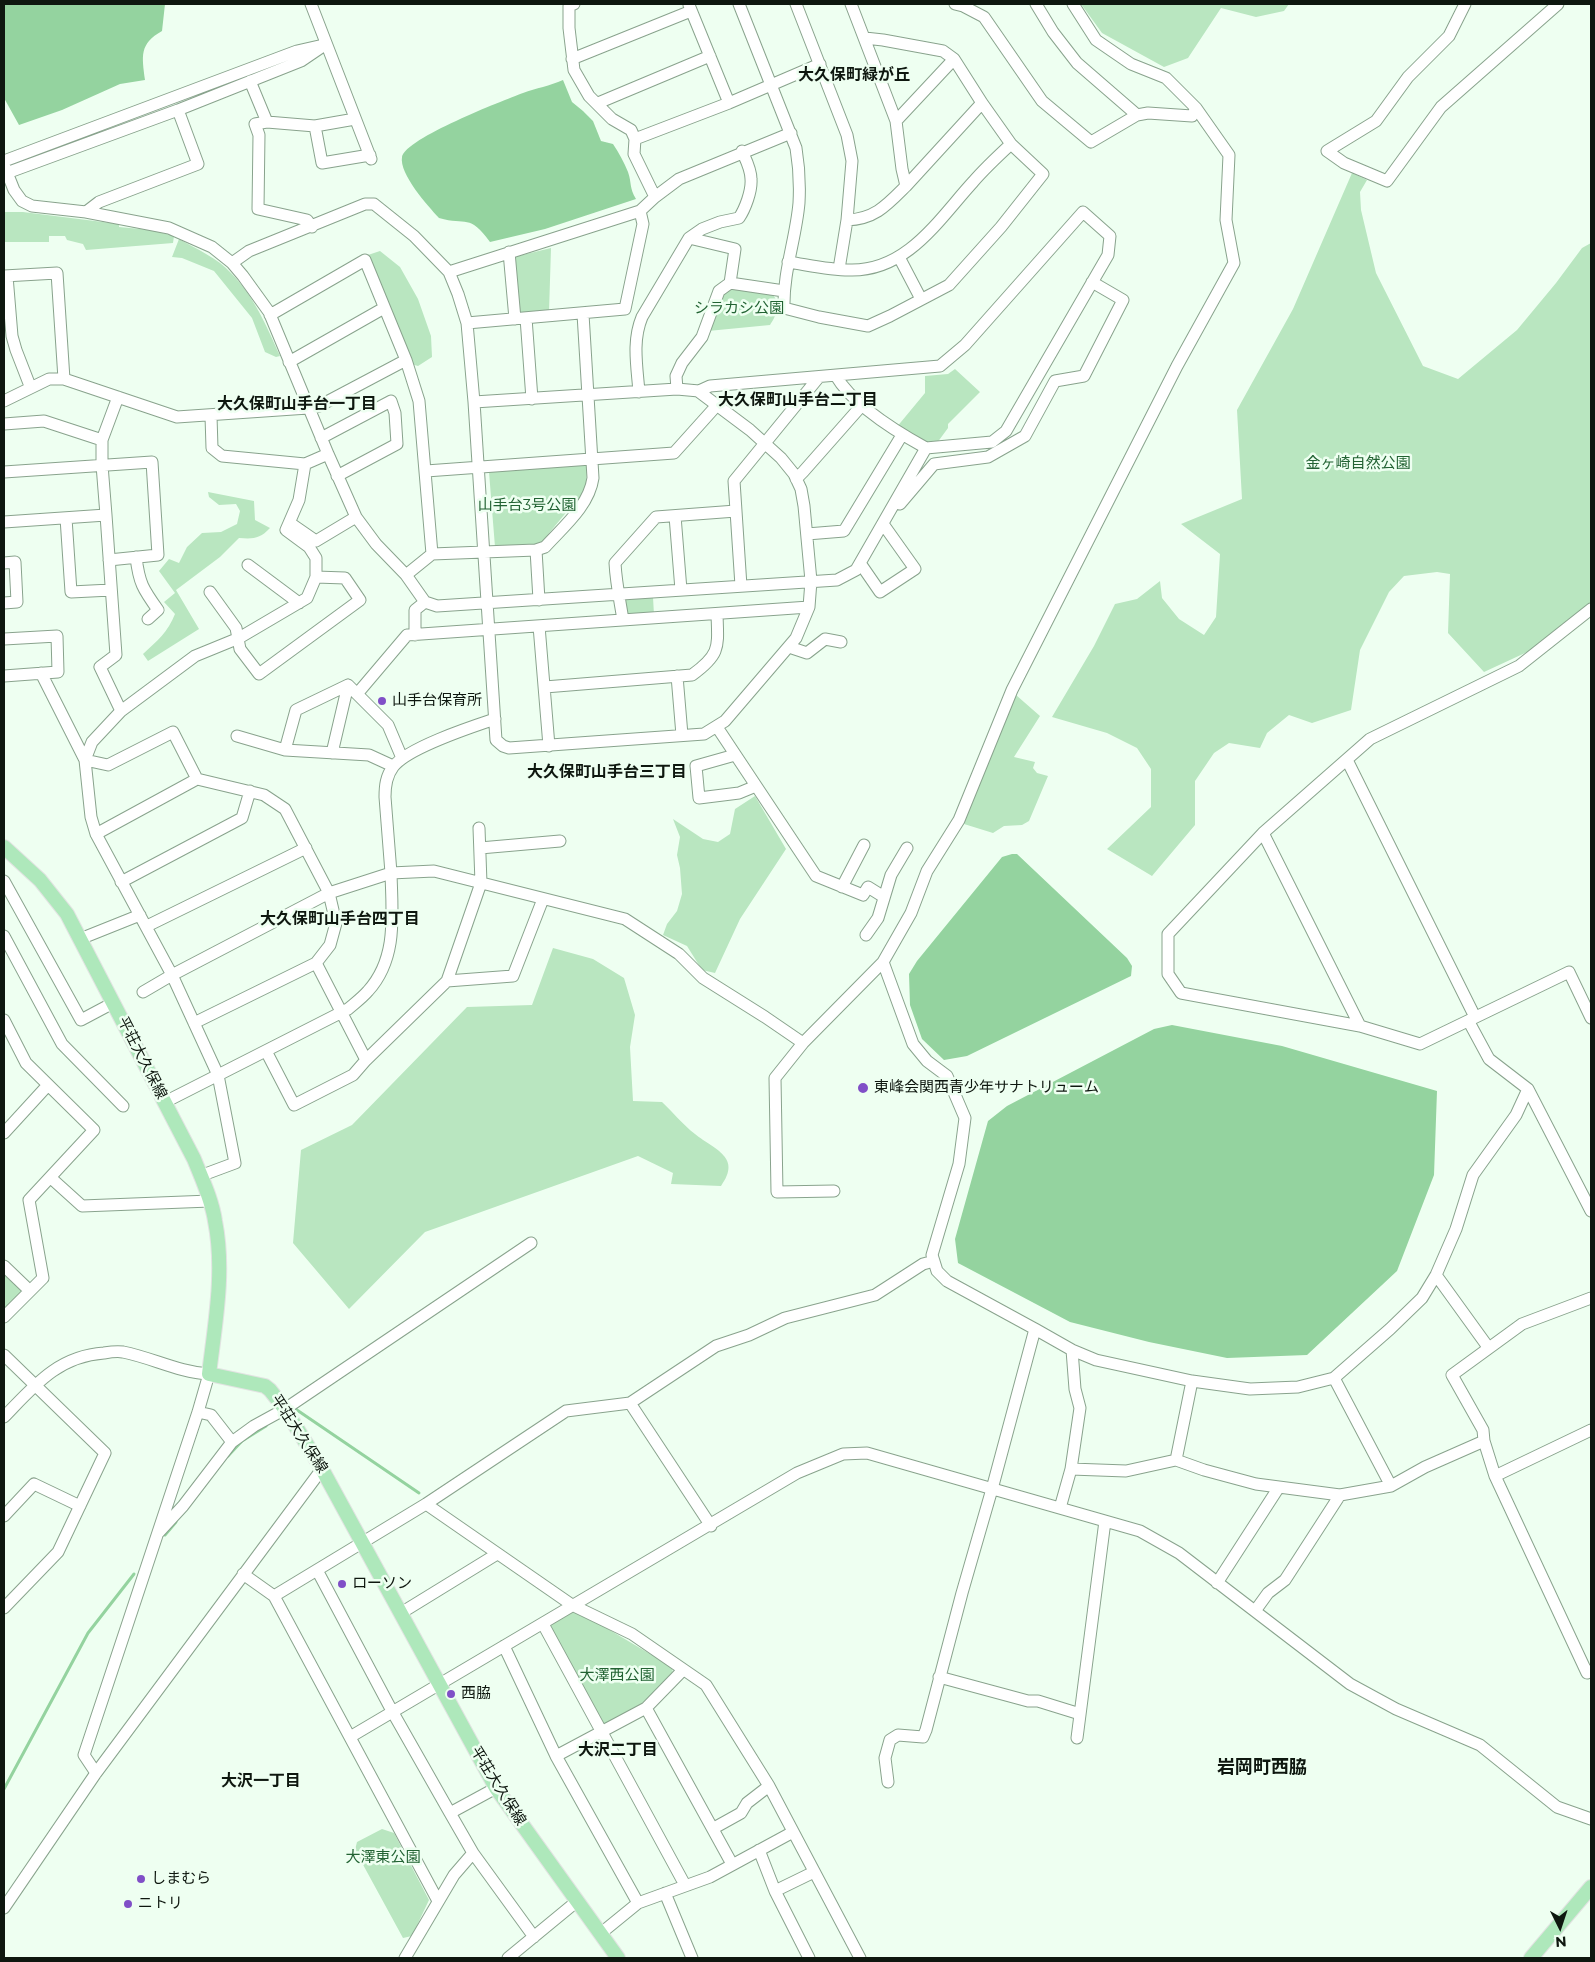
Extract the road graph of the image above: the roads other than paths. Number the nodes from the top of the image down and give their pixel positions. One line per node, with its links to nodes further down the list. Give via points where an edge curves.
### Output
1 (311, 4): 13 (street)
2 (574, 4): 15 (street, via 569,6)
3 (739, 4): 19 (street)
4 (796, 4): 17 (street)
5 (851, 4): 12 (street)
6 (955, 4): 25 (street, via 984,17 1042,100 1091,142)
7 (1036, 4): 25 (street, via 1077,63)
8 (1073, 4): 23 (street, via 1096,40 1130,64 1166,78)
9 (1465, 4): 10 (street, via 1450,36 1408,77 1376,122 1327,151 1344,163 1387,181 1441,107)
10 (1558, 4)
11 (690, 7): 14 (street); 15 (street)
12 (865, 38): 16 (street, via 943,51); 27 (street)
13 (326, 44): 18 (street, via 301,62); 26 (street); 34 (street, via 297,51)
14 (710, 56): 20 (street); 21 (street)
15 (572, 59): 20 (street, via 574,70 589,96)
16 (954, 59): 22 (street); 27 (street)
17 (820, 64): 19 (street); 40 (street, via 847,135 852,161)
18 (250, 82): 24 (street); 28 (street)
19 (772, 84): 21 (street); 30 (street)
20 (598, 103): 31 (street, via 612,119 631,130)
21 (729, 103): 31 (street)
22 (982, 104): 32 (street); 36 (street)
23 (1196, 108): 25 (street, via 1192,116); 178 (street, via 1229,155 1226,220 1234,262 1018,679 996,725 959,820 927,871 910,913)
24 (178, 110): 35 (street); 39 (street, via 198,164 99,202)
25 (1137, 115)
26 (355, 119): 29 (street); 29 (street, via 370,157 322,163)
27 (896, 121): 36 (street)
28 (267, 122): 29 (street); 41 (street, via 254,124 259,135 258,209 307,220)
29 (315, 126)
30 (791, 133): 33 (street); 45 (street, via 798,163 799,203)
31 (635, 140): 37 (street, via 634,154)
32 (1011, 144): 44 (street, via 927,236); 53 (street, via 1043,174 949,285)
33 (742, 151): 37 (street, via 679,179); 42 (street, via 752,180 744,212 739,218 702,229)
34 (4, 161)
35 (5, 171): 39 (street, via 22,201 32,206)
36 (906, 186): 40 (street, via 878,213)
37 (655, 197): 38 (street)
38 (640, 211): 43 (street); 55 (street, via 644,224 625,310)
39 (86, 212): 46 (street, via 169,228 212,247)
40 (847, 220): 47 (street)
41 (312, 226): 46 (street, via 249,252); 48 (street, via 365,204 374,204 414,236)
42 (689, 238): 51 (street, via 735,249); 67 (street, via 637,329)
43 (509, 252): 48 (street); 57 (street)
44 (899, 258): 47 (street, via 859,270); 53 (street)
45 (788, 262): 47 (street); 52 (street)
46 (232, 264): 56 (street)
47 (839, 269)
48 (449, 272): 58 (street)
49 (5, 276): 63 (street, via 57,273); 64 (street, via 12,336)
50 (1092, 282): 61 (street, via 1108,255 1110,236 1083,212 965,345 940,366); 82 (street, via 1006,431 992,442); 92 (street, via 1124,300 1084,376 1056,381 1025,436 988,457 934,464 899,506)
51 (730, 283): 52 (street); 65 (street, via 719,291 702,337 682,363 676,376)
52 (784, 291): 53 (street, via 784,308 868,326)
53 (921, 299)
54 (384, 308): 56 (street, via 364,260); 59 (street); 60 (street)
55 (583, 314): 57 (street); 68 (street)
56 (270, 315): 60 (street)
57 (520, 319): 58 (street); 70 (street)
58 (467, 323): 72 (street)
59 (406, 360): 75 (street, via 319,406); 88 (street, via 419,401)
60 (289, 362): 75 (street)
61 (836, 376): 62 (street); 74 (street, via 843,387)
62 (819, 377): 66 (street, via 710,386); 81 (street)
63 (64, 378): 64 (street, via 49,378); 69 (street)
64 (30, 386): 71 (street)
65 (677, 389): 66 (street); 67 (street)
66 (698, 391): 73 (street)
67 (638, 392): 68 (street)
68 (588, 395): 70 (street); 84 (street)
69 (118, 397): 76 (street, via 177,417); 80 (street)
70 (532, 399): 72 (street)
71 (4, 401)
72 (474, 402): 87 (street)
73 (718, 404): 81 (street); 84 (street, via 674,453)
74 (863, 404): 78 (street); 91 (street)
75 (308, 408): 76 (street); 79 (street)
76 (211, 416): 85 (street, via 212,448 222,456)
77 (4, 424): 80 (street, via 44,421)
78 (902, 435): 82 (street); 101 (street, via 844,531)
79 (321, 438): 83 (street); 90 (street, via 390,401 395,413 398,444)
80 (102, 440): 86 (street)
81 (765, 444): 91 (street); 93 (street, via 734,482)
82 (926, 448): 92 (street)
83 (328, 454): 85 (street); 90 (street)
84 (592, 460): 87 (street); 102 (street, via 592,490 586,502 545,547)
85 (305, 464): 99 (street, via 299,500)
86 (102, 465): 89 (street); 94 (street); 105 (street, via 152,462 158,555)
87 (479, 468): 88 (street); 103 (street)
88 (426, 471): 104 (street)
89 (4, 472)
90 (337, 476): 96 (street)
91 (796, 478): 101 (street)
92 (894, 504): 100 (street)
93 (736, 511): 95 (street); 113 (street)
94 (106, 515): 97 (street); 106 (street)
95 (675, 516): 115 (street); 117 (street, via 656,517 615,563 616,586)
96 (356, 517): 99 (street, via 316,541); 110 (street)
97 (66, 518): 98 (street); 114 (street, via 72,592)
98 (4, 522)
99 (290, 523): 111 (street, via 286,530 309,547 316,558)
100 (883, 524): 108 (street); 108 (street, via 915,569 880,592)
101 (807, 534): 112 (street)
102 (536, 550): 103 (street); 118 (street)
103 (484, 552): 104 (street); 122 (street)
104 (432, 554): 110 (street)
105 (136, 557): 106 (street); 126 (street, via 142,587 158,610)
106 (109, 560): 114 (street)
107 (4, 563): 120 (street, via 15,562 17,602)
108 (860, 563): 112 (street, via 856,570 837,580)
109 (248, 565): 121 (street)
110 (406, 575): 119 (street)
111 (316, 577): 121 (street, via 307,598); 131 (street, via 345,578 360,600 259,674 240,649)
112 (811, 581): 113 (street); 123 (street)
113 (741, 586): 115 (street)
114 (111, 590): 141 (street, via 116,655 100,667)
115 (681, 590): 117 (street)
116 (210, 592): 131 (street, via 236,628)
117 (620, 595): 118 (street); 127 (street)
118 (539, 600): 122 (street)
119 (424, 602): 122 (street, via 437,606); 130 (street, via 414,610)
120 (4, 603)
121 (299, 603): 131 (street)
122 (488, 604): 129 (street)
123 (809, 607): 125 (street); 134 (street, via 796,638)
124 (1591, 609): 151 (street, via 1519,666 1370,739)
125 (717, 614): 127 (street); 137 (street, via 718,645 708,663 692,674)
126 (148, 619)
127 (623, 620): 128 (street)
128 (539, 626): 129 (street); 139 (street)
129 (489, 630): 130 (street); 142 (street)
130 (415, 634): 140 (street, via 407,635)
131 (239, 638): 141 (street, via 195,656)
132 (4, 639): 136 (street, via 57,636 58,672)
133 (842, 642): 134 (street, via 825,639 807,653)
134 (788, 647): 143 (street)
135 (4, 673): 136 (street)
136 (41, 673): 150 (street)
137 (677, 676): 139 (street); 144 (street)
138 (348, 685): 140 (street); 147 (street, via 296,710); 148 (street)
139 (544, 686): 146 (street)
140 (358, 694): 152 (street, via 388,725)
141 (121, 711): 150 (street, via 92,742)
142 (495, 719): 146 (street, via 496,740 503,746); 152 (street, via 449,736)
143 (717, 727): 144 (street, via 704,734); 149 (street)
144 (682, 735): 146 (street)
145 (237, 736): 147 (street)
146 (548, 746)
147 (285, 750): 148 (street)
148 (332, 753): 152 (street, via 369,755)
149 (735, 755): 154 (street); 154 (street, via 696,766 699,798 738,793)
150 (84, 760): 153 (street, via 108,765 173,732); 158 (street)
151 (1347, 760): 157 (street); 186 (street)
152 (398, 762): 165 (street, via 385,785 384,797)
153 (198, 779): 155 (street); 158 (street)
154 (756, 786): 169 (street, via 816,876)
155 (250, 791): 162 (street, via 264,794 286,809); 166 (street, via 242,818)
156 (479, 828): 163 (street)
157 (1263, 833): 189 (street); 189 (street, via 1168,934 1168,974 1181,993)
158 (96, 834): 166 (street)
159 (560, 842): 163 (street)
160 (864, 845): 169 (street)
161 (4, 848): 177 (main road, 平荘大久保線, via 40,880 67,914)
162 (306, 848): 170 (street); 174 (street)
163 (480, 848): 168 (street)
164 (907, 848): 171 (street, via 891,875)
165 (391, 873): 168 (street, via 434,871); 170 (street); 184 (street, via 393,934 388,957 369,991)
166 (121, 882): 173 (street)
167 (4, 883): 183 (street, via 81,1020)
168 (481, 883): 172 (street); 181 (street)
169 (842, 887): 171 (street, via 863,895 868,887)
170 (330, 893): 179 (street, via 336,923 330,945); 180 (street)
171 (884, 897): 175 (street, via 878,918)
172 (543, 899): 181 (street, via 513,976); 191 (street, via 626,918 679,954 703,978)
173 (140, 915): 174 (street); 177 (street)
174 (147, 926): 180 (street)
175 (866, 935)
176 (4, 936): 198 (street, via 62,1044)
177 (80, 939): 183 (main road, 平荘大久保線)
178 (883, 962): 191 (street); 206 (street, via 913,1044 927,1061 947,1076 965,1118 959,1164 932,1254)
179 (316, 963): 184 (street); 188 (street)
180 (172, 975): 182 (street); 188 (street)
181 (447, 981): 193 (street)
182 (143, 992)
183 (113, 1002): 197 (main road, 平荘大久保線)
184 (341, 1013): 192 (street); 193 (street)
185 (1591, 1018): 186 (street, via 1569,972)
186 (1472, 1019): 189 (street, via 1420,1044); 196 (street, via 1489,1060)
187 (4, 1020): 190 (street)
188 (194, 1023): 194 (street)
189 (1360, 1026)
190 (7, 1037): 195 (street)
191 (803, 1044): 202 (street, via 775,1078 777,1192)
192 (266, 1051): 193 (street, via 294,1105 353,1075); 194 (street)
193 (366, 1060)
194 (218, 1076): 197 (street); 200 (street, via 235,1164)
195 (48, 1085): 199 (street); 201 (street, via 94,1130)
196 (1528, 1089): 204 (street); 208 (street, via 1516,1115 1473,1175 1456,1229)
197 (165, 1102): 200 (main road, 平荘大久保線)
198 (124, 1106)
199 (4, 1132)
200 (200, 1176): 203 (main road, 平荘大久保線)
201 (51, 1178): 203 (street, via 82,1206); 209 (street, via 29,1200 43,1278)
202 (834, 1191)
203 (210, 1201): 216 (main road, 平荘大久保線, via 216,1220 219,1269)
204 (1591, 1211)
205 (531, 1243): 221 (street)
206 (934, 1261): 212 (street, via 937,1271 947,1281); 220 (street, via 923,1264 874,1295 785,1318 716,1346)
207 (4, 1266): 209 (street)
208 (1436, 1275): 213 (street); 217 (street, via 1422,1298)
209 (30, 1291): 211 (street)
210 (1591, 1298): 213 (street, via 1522,1324)
211 (4, 1317)
212 (1035, 1329): 214 (street); 233 (street)
213 (1488, 1347): 225 (street, via 1452,1375 1484,1430)
214 (1072, 1350): 218 (street, via 1116,1366); 229 (street, via 1080,1408)
215 (4, 1355): 219 (street)
216 (208, 1374): 219 (street, via 190,1373 122,1351 90,1354 62,1364); 221 (main road, 平荘大久保線, via 265,1386); 222 (street)
217 (1334, 1378): 218 (street, via 1298,1387 1250,1389); 231 (street)
218 (1192, 1381): 227 (street)
219 (35, 1385): 223 (street); 236 (street, via 105,1453)
220 (630, 1402): 235 (street, via 566,1411); 240 (street)
221 (285, 1409): 226 (street); 228 (main road, 平荘大久保線)
222 (198, 1412): 226 (street, via 211,1415); 241 (street)
223 (4, 1417)
224 (1591, 1430): 230 (street)
225 (1484, 1441): 230 (street); 231 (street)
226 (232, 1442): 241 (street, via 183,1506)
227 (1176, 1460): 229 (street, via 1126,1471); 232 (street, via 1256,1484)
228 (322, 1469): 242 (main road, 平荘大久保線); 245 (street)
229 (1071, 1469): 237 (street)
230 (1495, 1476): 255 (street, via 1588,1673)
231 (1391, 1486): 234 (street)
232 (1279, 1487): 234 (street); 246 (street)
233 (992, 1489): 237 (street); 240 (street, via 867,1453 843,1454 797,1473); 256 (street)
234 (1340, 1495): 250 (street, via 1285,1580 1268,1593)
235 (426, 1504): 242 (street); 243 (street)
236 (80, 1506): 238 (street, via 34,1484); 249 (street, via 58,1552)
237 (1060, 1508): 239 (street)
238 (4, 1516)
239 (1105, 1521): 246 (street, via 1140,1530 1180,1553); 260 (street)
240 (711, 1526): 248 (street)
241 (156, 1535): 265 (street, via 84,1755)
242 (364, 1543): 244 (street); 251 (main road, 平荘大久保線)
243 (497, 1554): 248 (street); 251 (street)
244 (317, 1570): 247 (street); 259 (street)
245 (243, 1574): 247 (street); 265 (street)
246 (1218, 1583): 250 (street)
247 (274, 1596): 262 (street)
248 (572, 1606): 252 (street); 254 (street, via 632,1634)
249 (4, 1608)
250 (1255, 1611): 270 (street, via 1350,1684 1396,1709 1480,1745 1557,1807)
251 (401, 1613): 257 (main road, 平荘大久保線)
252 (543, 1624): 253 (street); 261 (street)
253 (504, 1646): 257 (street); 264 (street)
254 (683, 1670): 258 (street); 267 (street, via 706,1685)
255 (1591, 1671)
256 (939, 1677): 260 (street); 266 (street, via 923,1737 898,1735 890,1740 885,1758)
257 (439, 1683): 259 (street); 268 (main road, 平荘大久保線)
258 (646, 1708): 261 (street); 271 (street)
259 (392, 1711): 262 (street); 269 (street)
260 (1080, 1714): 263 (street)
261 (602, 1732): 264 (street); 277 (street)
262 (350, 1737): 281 (street)
263 (1078, 1738)
264 (556, 1756): 283 (street)
265 (96, 1773): 284 (street)
266 (888, 1782)
267 (769, 1786): 271 (street, via 747,1803 741,1813); 272 (street)
268 (496, 1788): 269 (street); 282 (main road, 平荘大久保線)
269 (450, 1813): 274 (street)
270 (1591, 1819)
271 (714, 1828): 275 (street)
272 (793, 1832): 273 (street); 276 (street)
273 (759, 1850): 275 (street); 279 (street)
274 (473, 1853): 281 (street); 286 (street)
275 (732, 1864): 277 (street, via 710,1877)
276 (814, 1872): 279 (street); 292 (street)
277 (685, 1885): 280 (street)
278 (1591, 1887): 293 (main road)
279 (775, 1892): 291 (street)
280 (665, 1893): 283 (street); 290 (street)
281 (438, 1901): 287 (street)
282 (576, 1902): 285 (main road, 平荘大久保線); 286 (street)
283 (638, 1903): 285 (street)
284 (4, 1908)
285 (600, 1934): 289 (main road, 平荘大久保線)
286 (534, 1937): 288 (street)
287 (407, 1957)
288 (508, 1958)
289 (618, 1958)
290 (692, 1958)
291 (808, 1958)
292 (860, 1958)
293 (1531, 1958)

